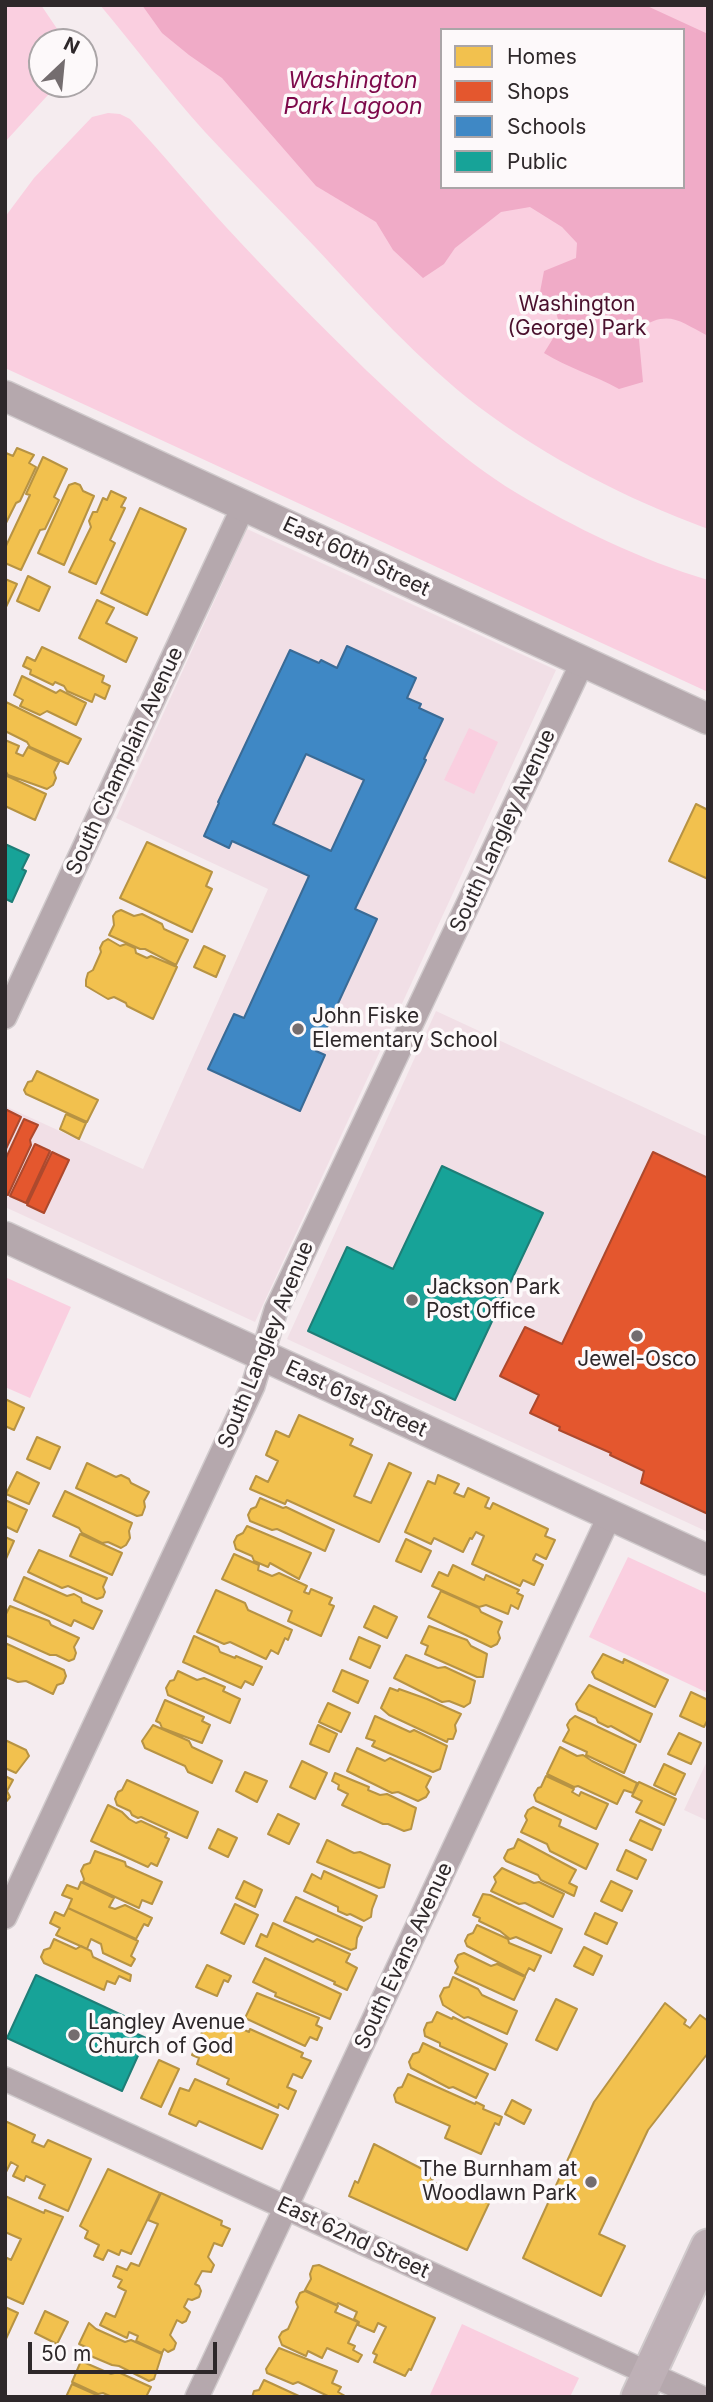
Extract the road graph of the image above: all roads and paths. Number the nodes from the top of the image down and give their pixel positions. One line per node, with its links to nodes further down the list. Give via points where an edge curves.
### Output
1 (5, 396): 2 (street, East 60th Street)
2 (244, 505): 3 (street, East 60th Street); 5 (street, South Champlain Avenue)
3 (583, 662): 4 (street, East 60th Street); 7 (street, South Langley Avenue, via 276,1310)
4 (708, 719)
5 (5, 1017)
6 (5, 1237): 7 (street, East 61st Street)
7 (261, 1355): 8 (street, East 61st Street); 10 (street, South Langley Avenue, via 253,1386)
8 (610, 1516): 9 (street, East 61st Street); 12 (street, South Evans Avenue)
9 (708, 1560)
10 (5, 1917)
11 (5, 2079): 12 (street, East 62nd Street)
12 (286, 2208): 14 (street, East 62nd Street); 15 (street, South Evans Avenue)
13 (708, 2246): 14 (main road)
14 (643, 2385): 16 (street, East 62nd Street)
15 (197, 2397)
16 (700, 2397)

